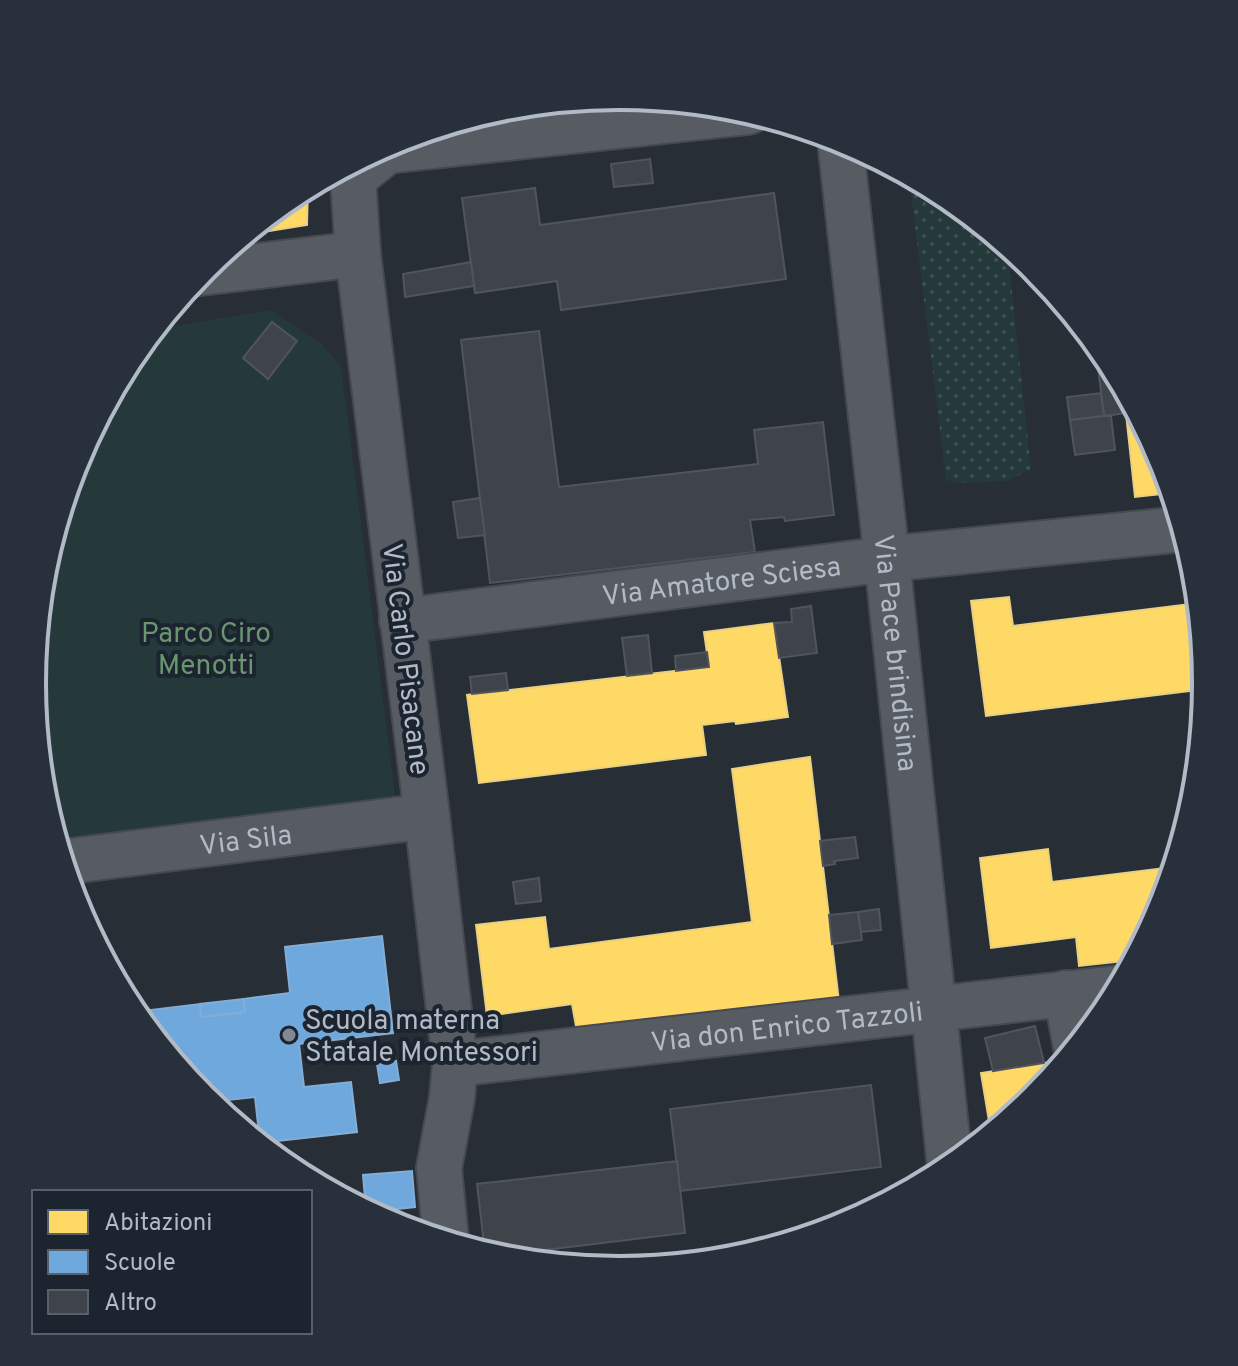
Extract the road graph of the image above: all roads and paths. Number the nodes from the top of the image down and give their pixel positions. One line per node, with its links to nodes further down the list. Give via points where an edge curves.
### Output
1 (704, 117): 2 (street, Via Carlo Pisacane)
2 (415, 148)
3 (842, 156): 8 (street, Via Pace brindisina)
4 (361, 172): 5 (street, Via Carlo Pisacane, via 353,178)
5 (358, 254): 6 (street); 9 (street, Via Carlo Pisacane)
6 (222, 270)
7 (1171, 530): 8 (street, Via Amatore Sciesa)
8 (887, 559): 9 (street, Via Amatore Sciesa); 14 (street, Via Pace brindisina)
9 (402, 621): 10 (street, Via Carlo Pisacane)
10 (427, 816): 11 (street, Via Sila); 16 (street, Via Carlo Pisacane)
11 (74, 861)
12 (1102, 989): 13 (street, Via don Enrico Tazzoli)
13 (1066, 993): 14 (street, Via don Enrico Tazzoli); 15 (street)
14 (934, 1008): 16 (street, Via don Enrico Tazzoli); 17 (street, Via Pace brindisina)
15 (1073, 1033)
16 (455, 1064): 18 (street, Via Carlo Pisacane, via 439,1168)
17 (948, 1151)
18 (445, 1229)

